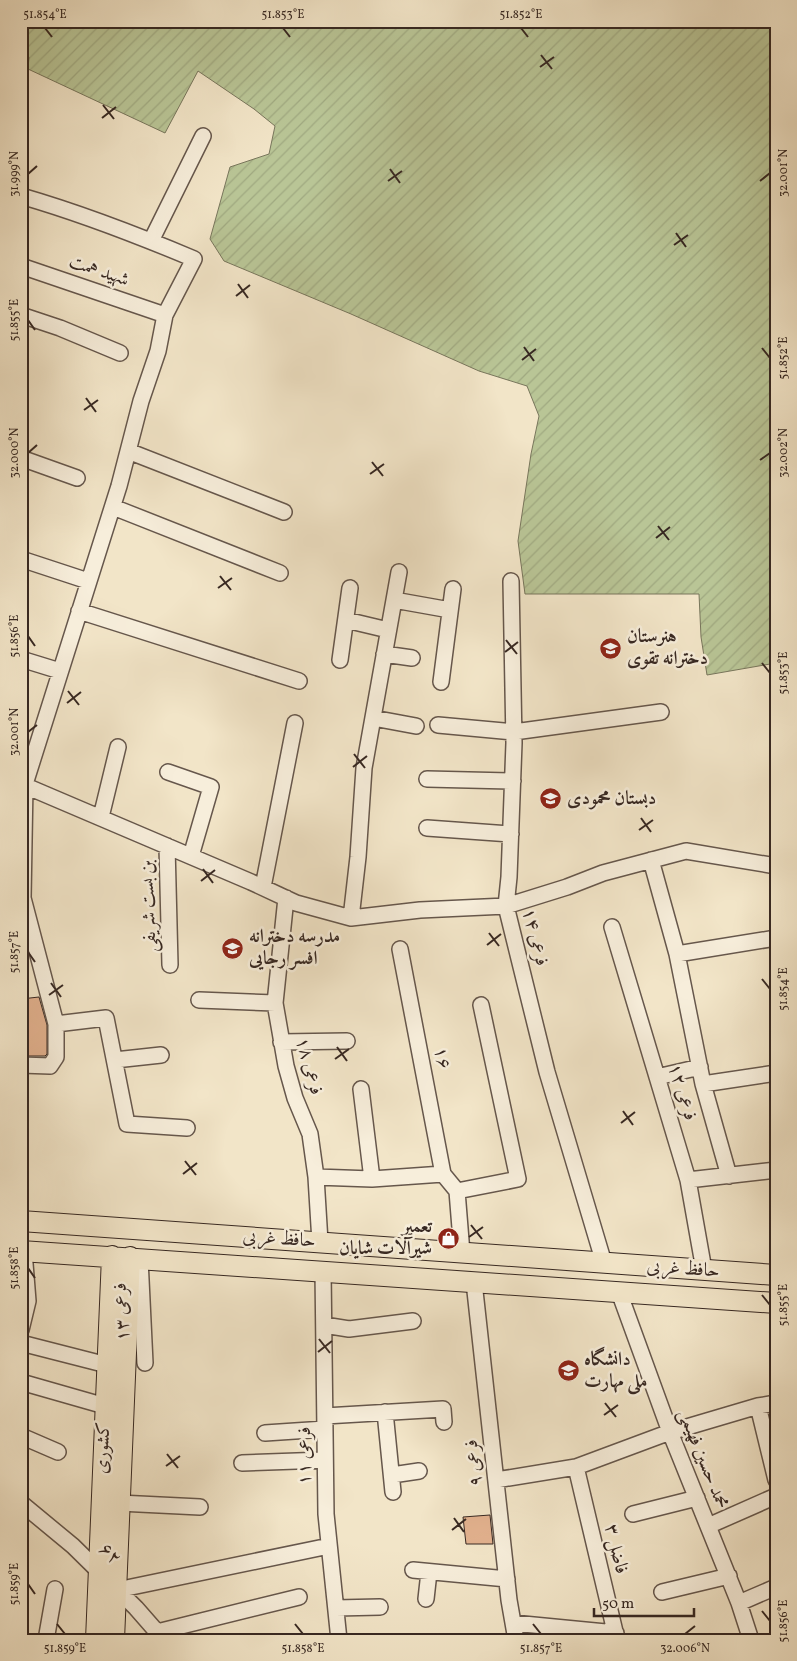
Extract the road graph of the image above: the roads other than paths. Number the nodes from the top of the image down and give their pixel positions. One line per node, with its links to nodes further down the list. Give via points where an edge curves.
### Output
1 (203, 136): 3 (street)
2 (21, 196): 3 (street)
3 (151, 241): 6 (street, via 194,259)
4 (21, 266): 6 (street, شهید همت)
5 (21, 315): 7 (street)
6 (165, 315): 8 (street, via 158,351)
7 (120, 353)
8 (128, 451): 11 (street); 12 (street)
9 (21, 458): 10 (street)
10 (77, 478)
11 (113, 507): 15 (street); 16 (street)
12 (284, 512)
13 (21, 559): 16 (street)
14 (399, 572): 20 (street)
15 (280, 573)
16 (88, 581): 22 (street)
17 (511, 581): 37 (street, فرعی ۱۴)
18 (350, 588): 23 (street)
19 (452, 589): 21 (street)
20 (394, 600): 21 (street); 24 (street)
21 (450, 610): 31 (street)
22 (79, 611): 29 (street); 30 (street)
23 (346, 620): 24 (street); 28 (street)
24 (388, 630): 25 (street)
25 (384, 654): 26 (street); 33 (street)
26 (412, 658)
27 (21, 659): 29 (street)
28 (340, 660)
29 (60, 671): 42 (street)
30 (299, 681)
31 (441, 682)
32 (661, 712): 37 (street)
33 (373, 718): 35 (street); 54 (street, via 364,768)
34 (295, 723): 50 (street)
35 (416, 726)
36 (438, 726): 37 (street)
37 (514, 732): 41 (street, فرعی ۱۴)
38 (118, 746): 43 (street)
39 (168, 772): 47 (street, via 212,787)
40 (427, 779): 41 (street)
41 (513, 781): 45 (street, فرعی ۱۴)
42 (23, 784): 43 (street); 52 (street)
43 (100, 817): 46 (street)
44 (428, 828): 45 (street)
45 (511, 834): 53 (street, فرعی ۱۴)
46 (167, 846): 47 (street); 59 (street, بن بست شریفی)
47 (191, 856): 50 (street)
48 (651, 860): 49 (street, via 686,851); 53 (street); 58 (street)
49 (776, 866)
50 (263, 887): 51 (street)
51 (286, 898): 54 (street); 61 (street, فرعی ۱۸)
52 (22, 899): 63 (street)
53 (506, 906): 54 (street, via 420,910); 89 (street, فرعی ۱۴, via 547,1072)
54 (351, 918)
55 (612, 927): 71 (street, فرعی ۱۲)
56 (776, 938): 58 (street)
57 (400, 949): 80 (street, ۱۶)
58 (677, 954): 69 (street)
59 (170, 966)
60 (199, 1000): 61 (street)
61 (275, 1003): 65 (street, فرعی ۱۸)
62 (481, 1004): 80 (street, via 518,1179)
63 (56, 1024): 67 (street, via 106,1018); 68 (street, via 56,1057 50,1066)
64 (347, 1041): 65 (street)
65 (281, 1042): 77 (street, فرعی ۱۸, via 295,1098 310,1134)
66 (161, 1055): 67 (street)
67 (115, 1060): 74 (street, via 127,1124)
68 (21, 1065)
69 (700, 1067): 71 (street); 72 (street)
70 (776, 1072): 72 (street)
71 (657, 1077): 79 (street, فرعی ۱۲)
72 (703, 1084): 76 (street)
73 (361, 1089): 78 (street)
74 (187, 1128)
75 (776, 1170): 76 (street)
76 (729, 1176): 79 (street)
77 (316, 1177): 78 (street); 84 (street, فرعی ۱۸)
78 (372, 1179): 80 (street)
79 (688, 1180): 90 (street, فرعی ۱۲)
80 (451, 1183): 86 (street, ۱۶)
81 (21, 1221): 82 (main road, حافظ غربی)
82 (161, 1231): 83 (main road, حافظ غربی); 87 (main road, via 167,1245 164,1253)
83 (199, 1234): 84 (main road, حافظ غربی); 88 (main road, via 190,1250)
84 (320, 1242): 86 (main road, حافظ غربی)
85 (23, 1251): 87 (main road, حافظ غربی); 98 (street, via 28,1301)
86 (462, 1253): 89 (main road, حافظ غربی)
87 (134, 1258): 88 (main road, حافظ غربی); 100 (street, فرعی ۱۳); 101 (main road, کشوری); 124 (main road, کشوری)
88 (196, 1263): 91 (main road, حافظ غربی)
89 (604, 1263): 90 (main road, حافظ غربی)
90 (704, 1270): 92 (main road, حافظ غربی)
91 (323, 1272): 93 (main road, حافظ غربی); 97 (street, فرعی ۱۱)
92 (776, 1276)
93 (474, 1282): 94 (main road, حافظ غربی); 118 (street, فرعی ۹)
94 (619, 1292): 95 (main road, حافظ غربی); 109 (street, محمد حسین فهیمی)
95 (776, 1303)
96 (413, 1321): 97 (street, via 349,1330)
97 (324, 1325): 107 (street, فرعی ۱۱)
98 (21, 1330)
99 (21, 1343): 101 (street)
100 (144, 1363)
101 (107, 1364): 104 (main road, کشوری)
102 (21, 1382): 104 (street)
103 (776, 1403): 105 (street)
104 (105, 1406): 129 (main road, کشوری)
105 (758, 1406): 109 (street); 119 (street)
106 (385, 1412): 107 (street); 108 (street, via 443,1409); 117 (street)
107 (325, 1422): 110 (street); 113 (street, فرعی ۱۱)
108 (444, 1422)
109 (670, 1432): 115 (street); 122 (street, محمد حسین فهیمی)
110 (266, 1433)
111 (21, 1436): 112 (street)
112 (58, 1452)
113 (325, 1460): 114 (street); 128 (street, فرعی ۱۱)
114 (242, 1463)
115 (576, 1467): 118 (street); 145 (street, فاضل ۳)
116 (419, 1471): 117 (street)
117 (392, 1475): 120 (street)
118 (496, 1480): 133 (street, فرعی ۹)
119 (776, 1480)
120 (393, 1492)
121 (776, 1496): 127 (street)
122 (697, 1498): 126 (street); 127 (street, محمد حسین فهیمی)
123 (21, 1503): 129 (street, ۶۲)
124 (119, 1503): 125 (street); 136 (main road, کشوری)
125 (200, 1507)
126 (633, 1514)
127 (708, 1526): 132 (street, محمد حسین فهیمی)
128 (329, 1546): 136 (street); 142 (street, فرعی ۱۱)
129 (98, 1570): 136 (street, ۶۲); 147 (main road, کشوری)
130 (413, 1570): 131 (street)
131 (429, 1572): 133 (street); 139 (street)
132 (728, 1576): 137 (street); 140 (street, محمد حسین فهیمی)
133 (507, 1579): 143 (street, فرعی ۹)
134 (776, 1587): 140 (street)
135 (55, 1589): 146 (street)
136 (116, 1589): 144 (street, ۶۲); 148 (main road, کشوری)
137 (662, 1592)
138 (299, 1597): 144 (street)
139 (426, 1599)
140 (739, 1603): 150 (street, محمد حسین فهیمی)
141 (380, 1607): 142 (street)
142 (336, 1608): 149 (street, فرعی ۱۱)
143 (515, 1635): 145 (street)
144 (161, 1636)
145 (616, 1637)
146 (46, 1640)
147 (96, 1640)
148 (114, 1640)
149 (339, 1640)
150 (751, 1640)

